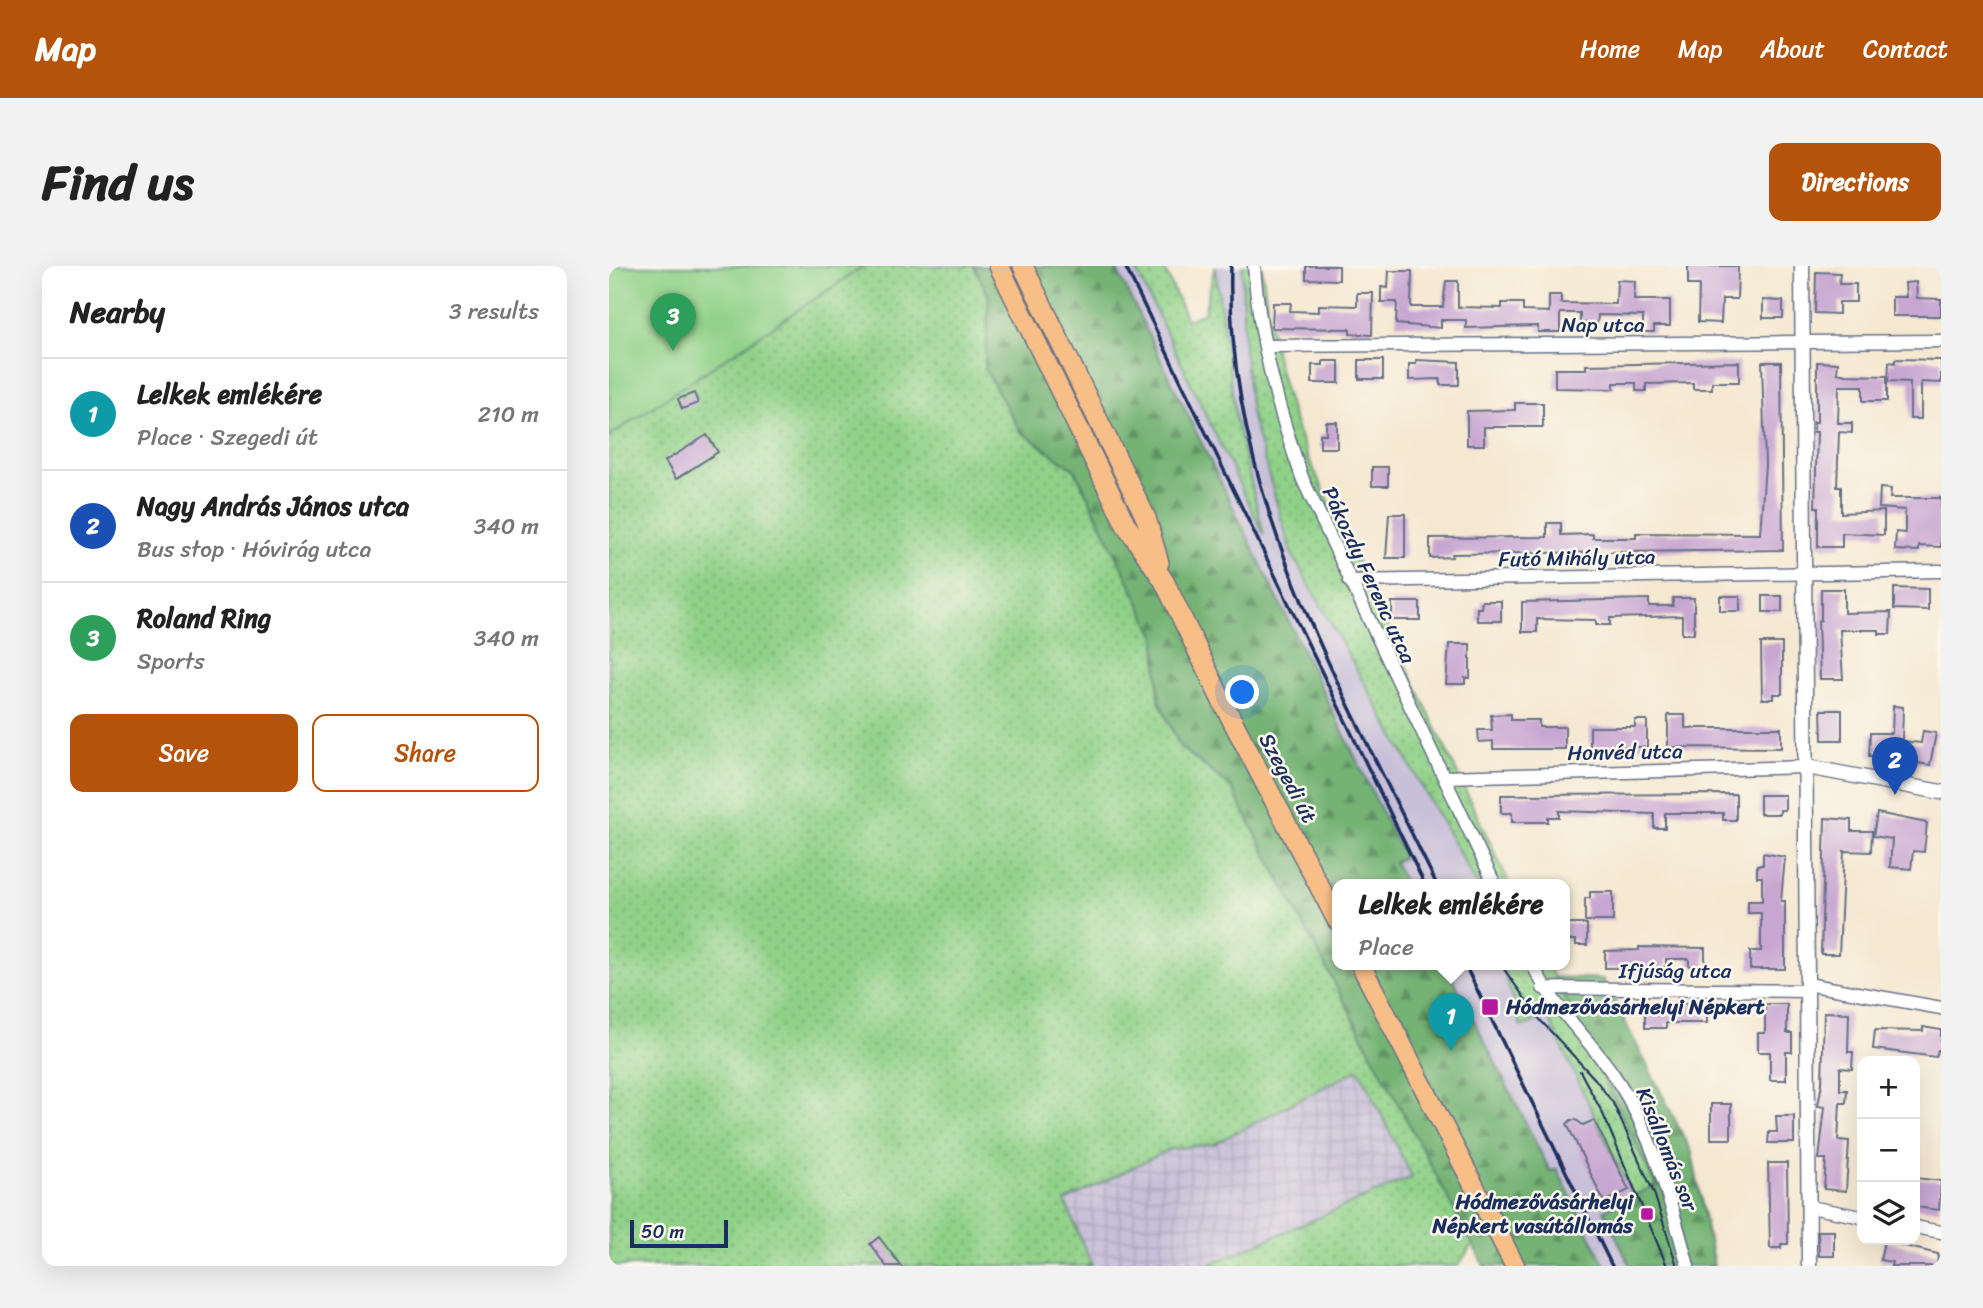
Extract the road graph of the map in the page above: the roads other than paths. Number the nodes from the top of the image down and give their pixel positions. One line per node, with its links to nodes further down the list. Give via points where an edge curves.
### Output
1 (999, 266): 10 (main road, Szegedi út, via 1126,525)
2 (1023, 266): 10 (main road, Szegedi út, via 1146,518)
3 (1254, 266): 7 (street, Pákozdy Ferenc utca)
4 (1802, 266): 6 (street)
5 (1941, 341): 6 (street, Nap utca)
6 (1803, 343): 7 (street, Nap utca); 9 (street)
7 (1265, 346): 11 (street, Pákozdy Ferenc utca, via 1278,411 1303,480)
8 (1941, 571): 9 (street, Futó Mihály utca)
9 (1806, 573): 11 (street, Futó Mihály utca); 12 (street)
10 (1164, 581): 16 (main road, Szegedi út)
11 (1349, 581): 13 (street, Pákozdy Ferenc utca)
12 (1807, 767): 13 (street, Honvéd utca); 14 (street); 19 (street)
13 (1444, 777): 15 (street, Pákozdy Ferenc utca)
14 (1941, 792)
15 (1492, 879)
16 (1332, 910)
17 (1364, 970): 26 (main road)
18 (1534, 970): 20 (street)
19 (1807, 987): 20 (street, Ifjúság utca); 21 (street, Ifjúság utca); 22 (street)
20 (1543, 988): 27 (street, Kisállomás sor, via 1626,1093 1644,1132)
21 (1941, 1008)
22 (1810, 1207): 23 (street); 28 (street)
23 (1857, 1216)
24 (1920, 1228): 25 (street)
25 (1941, 1232)
26 (1515, 1266)
27 (1688, 1266)
28 (1809, 1266)

